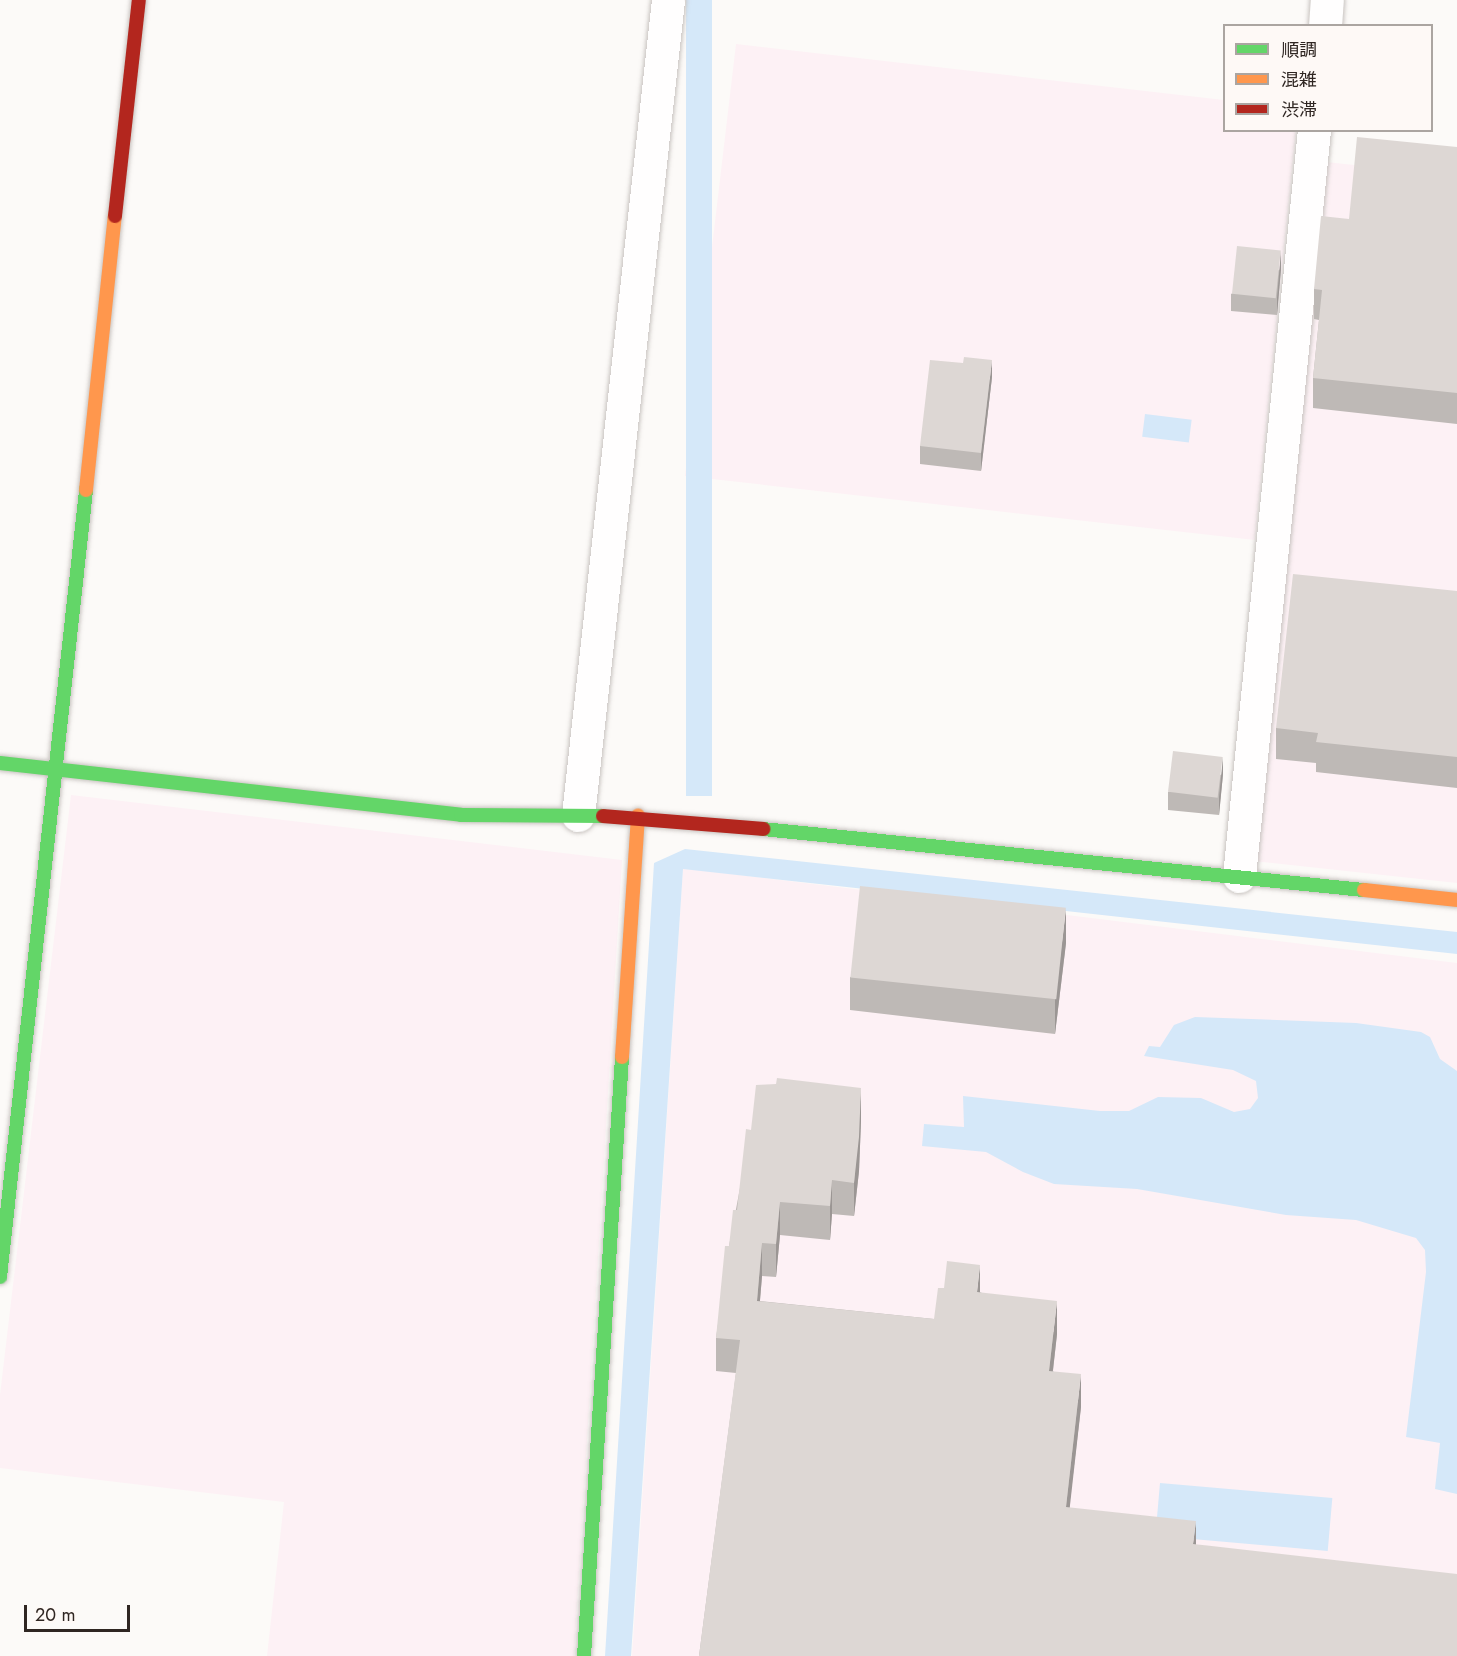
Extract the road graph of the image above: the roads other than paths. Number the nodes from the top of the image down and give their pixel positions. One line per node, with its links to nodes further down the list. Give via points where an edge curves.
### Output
1 (139, 0): 7 (street)
2 (668, 0): 8 (street)
3 (1327, 0): 4 (street)
4 (1325, 24)
5 (1314, 132): 10 (street)
6 (0, 763): 7 (street)
7 (58, 770): 8 (street, via 461,815); 12 (street)
8 (578, 815): 9 (street)
9 (639, 816): 10 (street); 13 (street)
10 (1239, 876): 11 (street)
11 (1457, 900)
12 (0, 1277)
13 (584, 1656)

